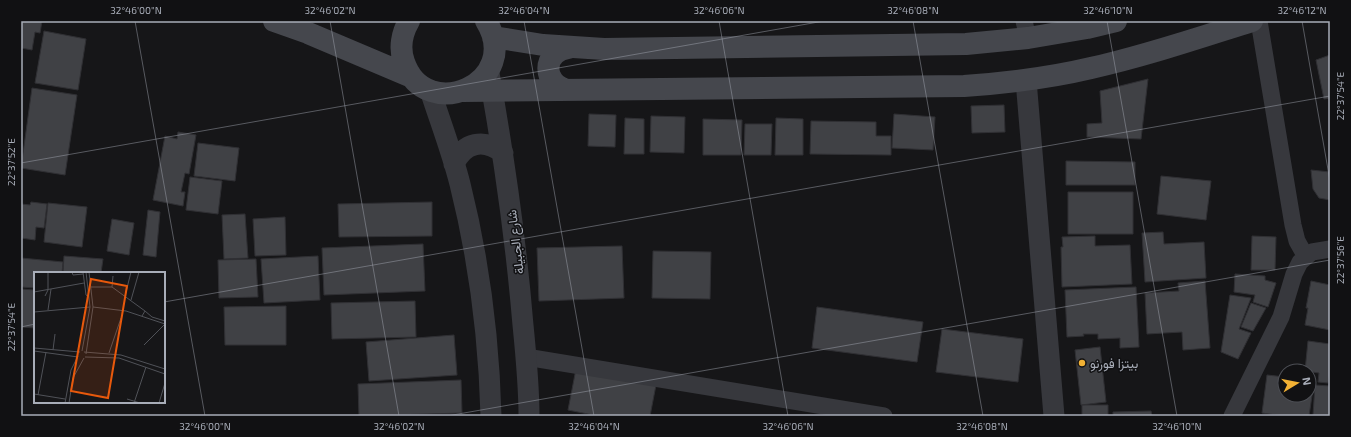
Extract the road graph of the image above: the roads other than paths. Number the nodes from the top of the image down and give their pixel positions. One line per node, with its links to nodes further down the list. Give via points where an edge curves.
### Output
1 (274, 21): 10 (main road)
2 (410, 21): 10 (main road, via 401,46 406,68)
3 (1116, 21): 7 (main road, via 1080,30)
4 (1252, 21): 11 (main road, via 1132,58)
5 (1259, 21): 19 (street, via 1293,225)
6 (490, 29): 8 (main road, via 518,42); 9 (main road, via 494,48 493,60)
7 (1026, 30): 8 (main road, via 997,42 934,45)
8 (568, 48): 13 (main road, via 555,53 549,65 551,79)
9 (488, 70): 14 (main road, via 482,79); 15 (street, شارع الجبيلة)
10 (412, 77): 12 (main road)
11 (1026, 80): 13 (main road, via 964,86); 24 (street)
12 (430, 90): 14 (main road, via 452,94); 17 (street)
13 (567, 90): 15 (main road)
14 (463, 91): 15 (main road)
15 (492, 91): 16 (street, شارع الجبيلة)
16 (503, 153): 17 (street, via 488,145 471,146 457,156); 20 (street, شارع الجبيلة, via 516,249)
17 (454, 164): 21 (street, via 471,233 480,284)
18 (1330, 249): 19 (street, via 1312,252)
19 (1306, 257): 25 (street, via 1300,262 1294,274 1281,317)
20 (526, 357): 22 (street, شارع الجبيلة); 23 (street)
21 (491, 416)
22 (529, 416)
23 (884, 416)
24 (1054, 416)
25 (1232, 416)

